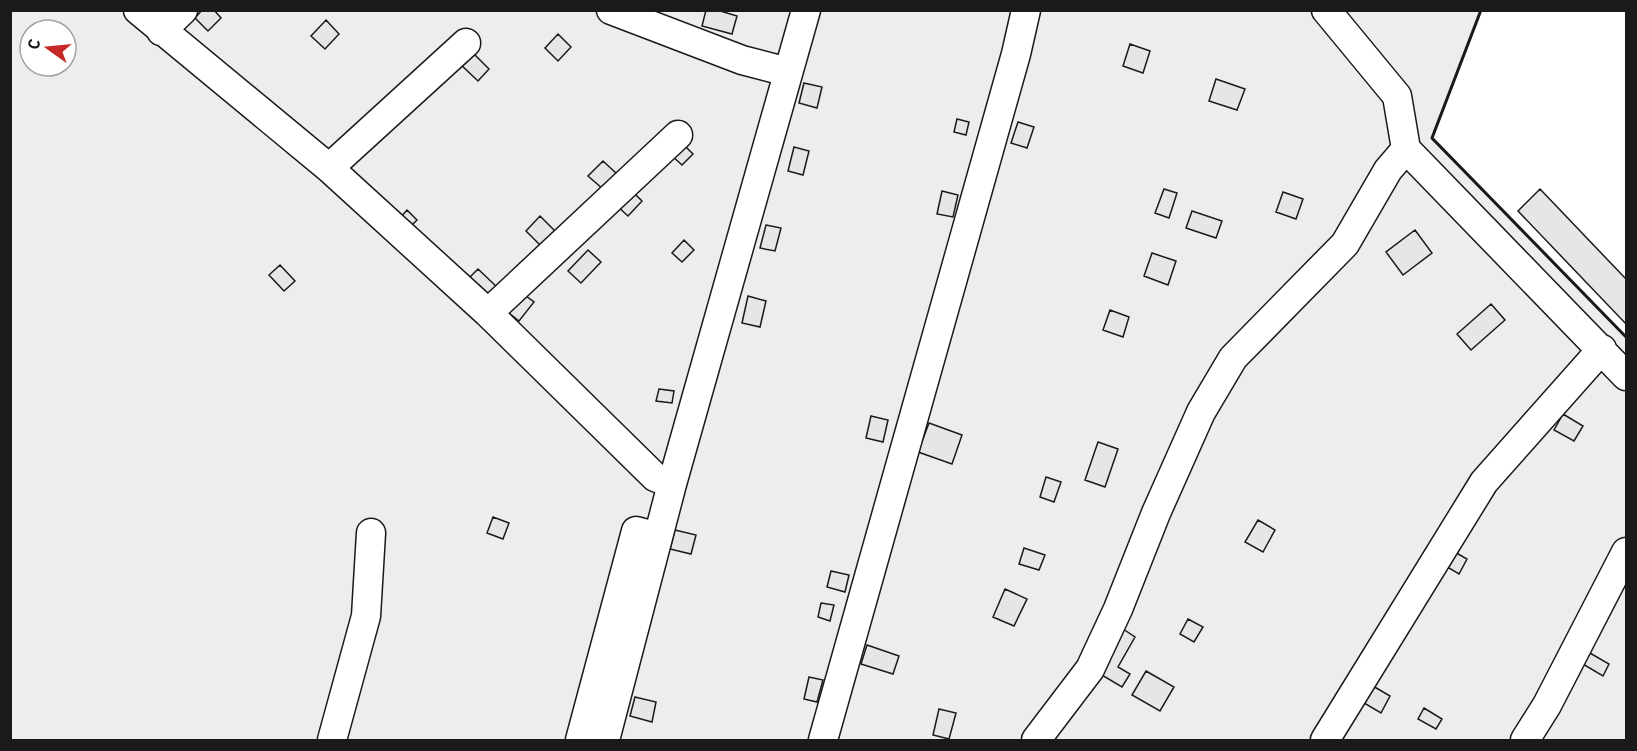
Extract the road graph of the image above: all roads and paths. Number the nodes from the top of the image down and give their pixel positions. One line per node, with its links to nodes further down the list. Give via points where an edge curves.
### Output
1 (138, 10): 7 (lane)
2 (183, 10): 7 (lane)
3 (611, 10): 9 (lane, via 742,60)
4 (806, 10): 9 (lane)
5 (1026, 10): 23 (lane)
6 (1326, 10): 11 (lane, via 1397,96)
7 (161, 31): 12 (lane)
8 (466, 43): 12 (lane)
9 (788, 72): 16 (lane)
10 (678, 135): 13 (lane)
11 (1406, 149): 14 (lane); 24 (lane, via 1388,170 1345,244 1233,358 1201,412 1090,669)
12 (329, 168): 13 (lane)
13 (488, 313): 16 (lane, via 655,477)
14 (1602, 349): 15 (lane); 25 (lane, via 1484,482)
15 (1626, 376)
16 (672, 484): 18 (lane)
17 (370, 532): 20 (lane, via 366,616)
18 (658, 537): 21 (lane, via 636,531); 22 (lane)
19 (1626, 552): 26 (lane)
20 (332, 741)
21 (580, 741)
22 (605, 741)
23 (823, 741)
24 (1036, 741)
25 (1325, 741)
26 (1525, 741)

